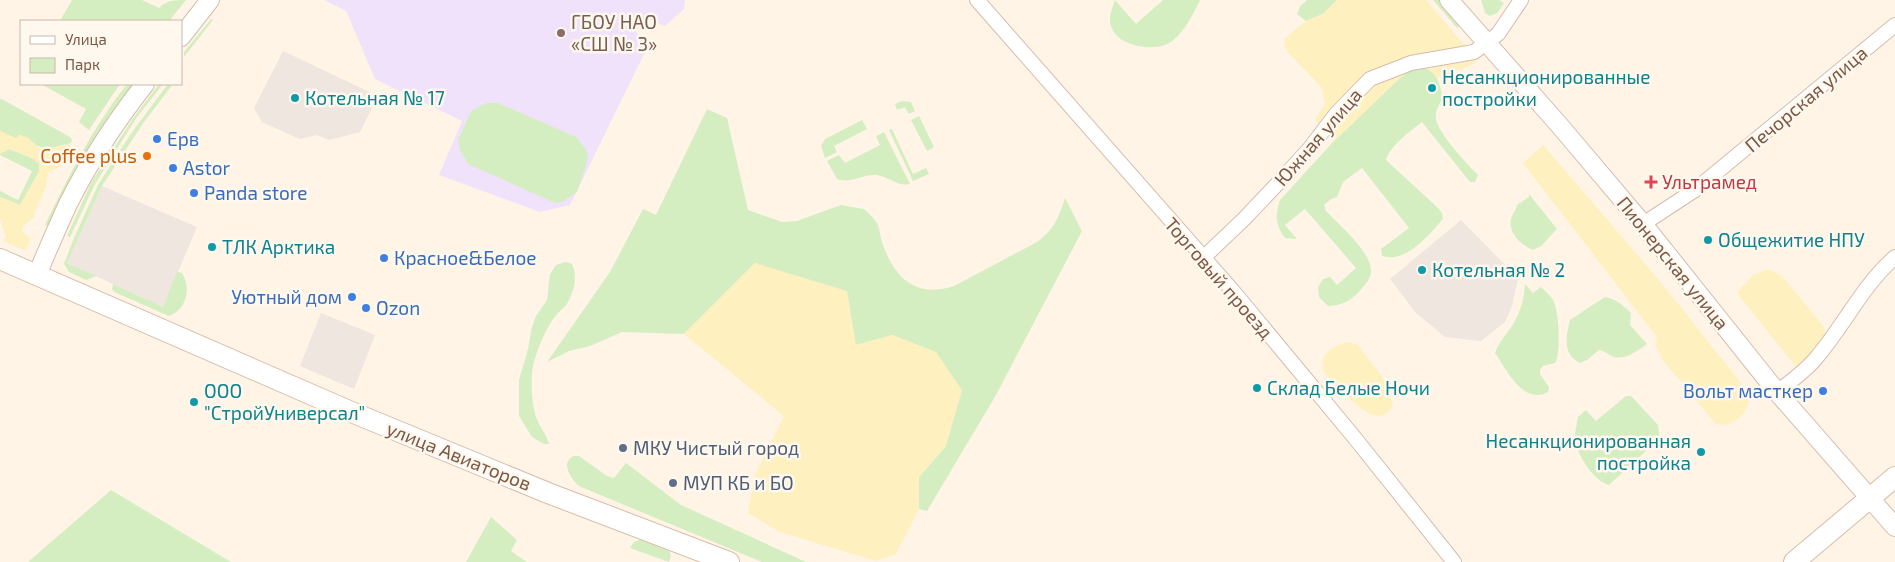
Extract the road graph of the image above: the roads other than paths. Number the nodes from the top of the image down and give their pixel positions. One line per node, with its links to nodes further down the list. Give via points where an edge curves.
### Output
1 (210, 0): 6 (street)
2 (977, 0): 11 (street, Торговый проезд)
3 (1449, 0): 7 (street, Пионерская улица)
4 (1521, 0): 7 (street, Южная улица, via 1498,34)
5 (1895, 25): 9 (street, Печорская улица, via 1696,190)
6 (182, 36)
7 (1486, 44): 9 (street, Пионерская улица); 11 (street, Южная улица, via 1474,52 1410,63 1370,79 1336,114 1275,188)
8 (144, 85): 13 (street, via 89,166)
9 (1643, 224): 14 (street, Пионерская улица)
10 (1895, 257): 14 (street, via 1879,271 1818,357)
11 (1202, 258): 19 (street, Торговый проезд, via 1325,402)
12 (0, 259): 13 (main road, улица Авиаторов)
13 (36, 275): 18 (main road, улица Авиаторов, via 349,411 548,493)
14 (1777, 392): 16 (street, Пионерская улица)
15 (1895, 477): 16 (main road)
16 (1870, 498): 17 (street, Пионерская улица); 20 (main road)
17 (1895, 527)
18 (729, 562)
19 (1454, 562)
20 (1794, 562)

